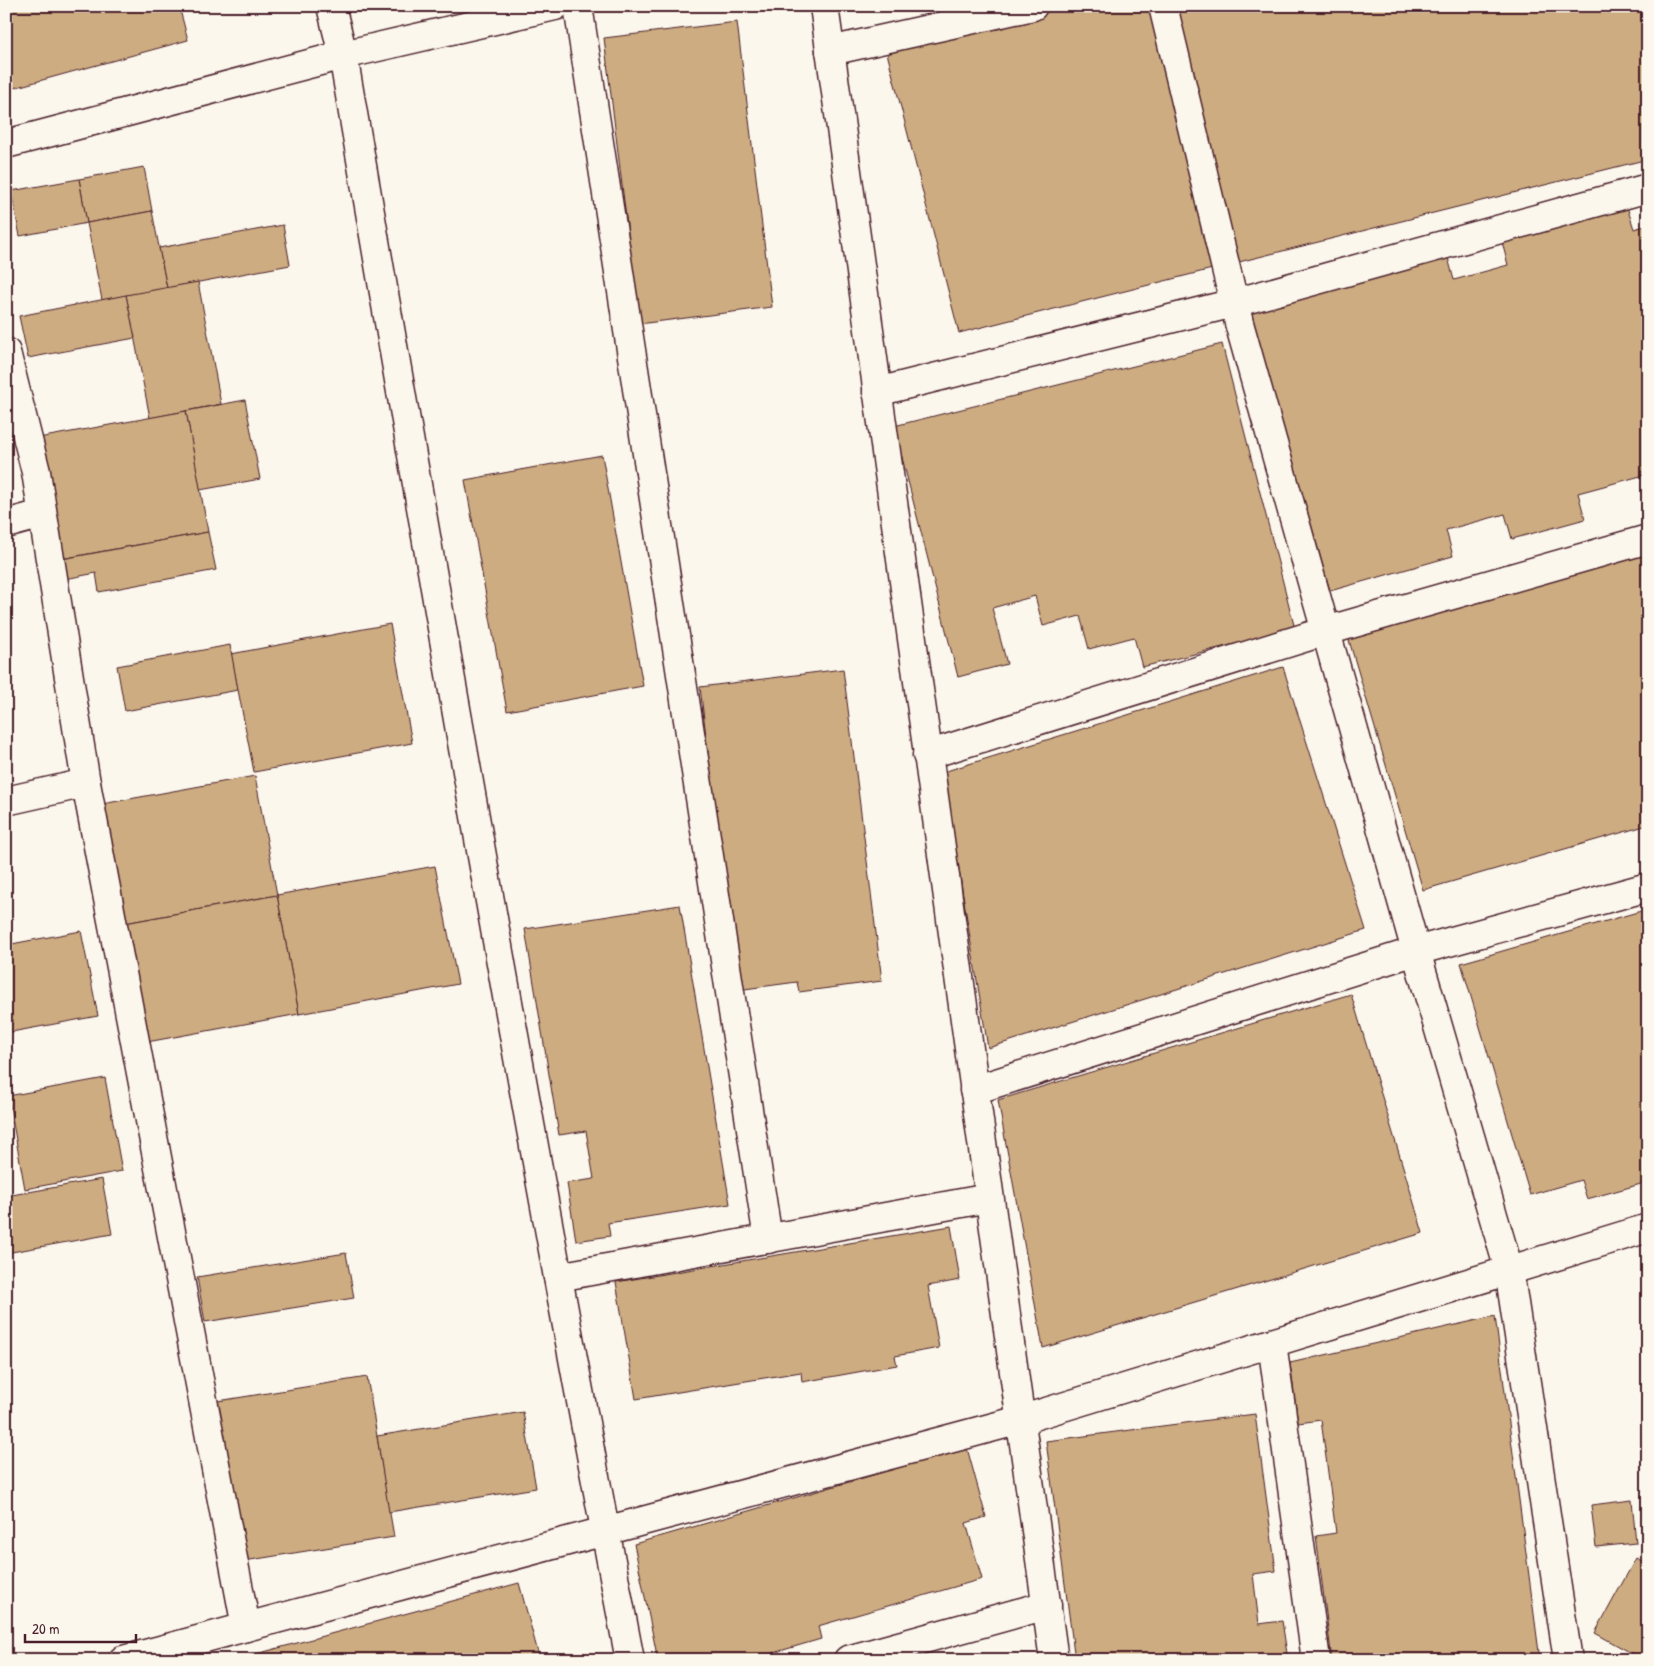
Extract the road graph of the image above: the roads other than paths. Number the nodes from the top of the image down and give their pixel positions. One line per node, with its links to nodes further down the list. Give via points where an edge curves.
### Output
1 (331, 6): 8 (street)
2 (556, 6): 8 (street)
3 (578, 6): 26 (street)
4 (824, 6): 7 (street)
5 (1033, 6): 7 (street)
6 (1163, 6): 11 (street)
7 (830, 51): 13 (street)
8 (343, 55): 9 (street); 28 (street, via 453,698)
9 (6, 144)
10 (1648, 188): 11 (street)
11 (1234, 302): 13 (street); 17 (street)
12 (6, 352): 14 (street, via 36,472)
13 (877, 392): 18 (street)
14 (42, 514): 15 (street); 19 (street)
15 (6, 524)
16 (1648, 539): 17 (street)
17 (1326, 631): 18 (street); 22 (street)
18 (927, 755): 23 (street)
19 (86, 783): 20 (street); 33 (street)
20 (6, 801)
21 (1648, 887): 22 (street)
22 (1416, 951): 23 (street); 27 (street)
23 (974, 1090): 24 (street)
24 (989, 1198): 26 (street); 30 (street)
25 (1645, 1236): 27 (street)
26 (768, 1238): 28 (street)
27 (1509, 1270): 29 (street); 39 (street)
28 (558, 1277): 31 (street)
29 (1272, 1343): 30 (street); 38 (street)
30 (1020, 1420): 31 (street); 32 (street)
31 (605, 1530): 33 (street); 35 (street)
32 (1047, 1606): 36 (street); 37 (street)
33 (246, 1627): 34 (street)
34 (123, 1660)
35 (630, 1660)
36 (848, 1660)
37 (1054, 1660)
38 (1316, 1660)
39 (1568, 1660)

